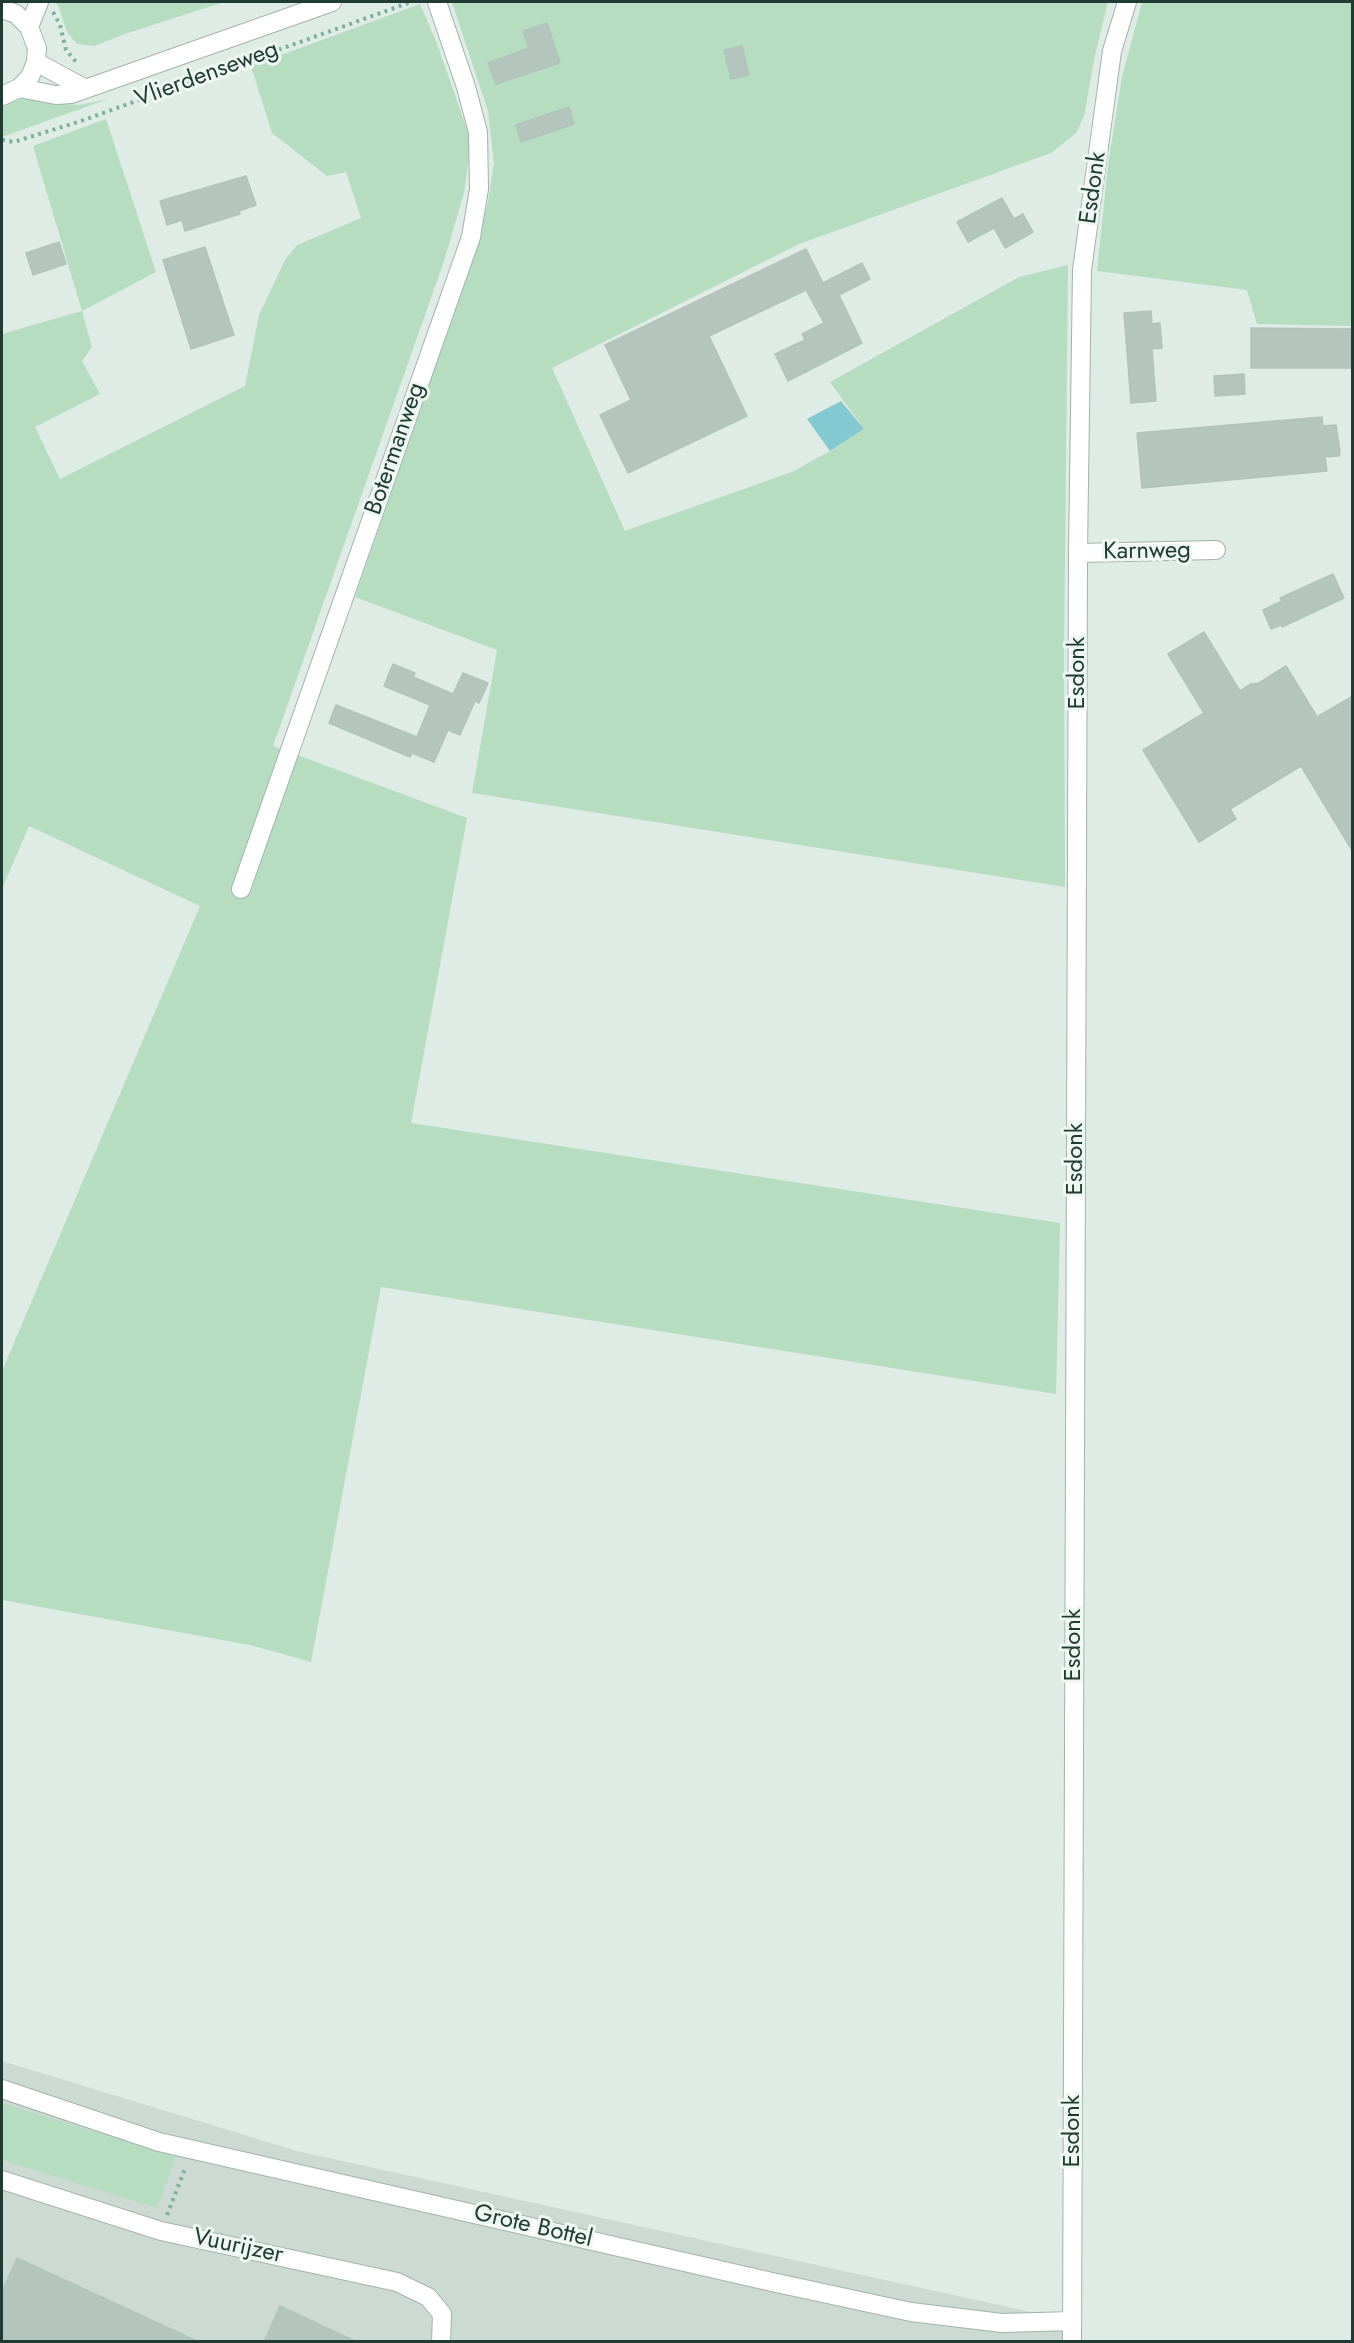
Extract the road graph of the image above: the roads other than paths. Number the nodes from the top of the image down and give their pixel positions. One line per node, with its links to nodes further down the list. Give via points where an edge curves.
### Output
1 (42, 2): 6 (street)
2 (332, 2): 9 (street, Vlierdenseweg)
3 (437, 2): 13 (street, Botermanweg, via 478,132 479,189 471,237)
4 (1127, 2): 12 (street, Esdonk, via 1112,51 1082,270)
5 (6, 7): 6 (street)
6 (29, 27): 7 (street, via 37,48)
7 (36, 62): 8 (street); 9 (street)
8 (19, 88): 9 (street, Vlierdenseweg, via 56,95); 10 (street)
9 (84, 88)
10 (2, 96)
11 (1216, 550): 12 (street, Karnweg)
12 (1078, 553): 16 (street, Esdonk)
13 (241, 889)
14 (2, 2089): 16 (street, Grote Bottel, via 159,2142 910,2312 1002,2323)
15 (2, 2180): 17 (street, Vuurijzer, via 161,2231 397,2282 428,2297 442,2314)
16 (1072, 2321): 18 (street, Esdonk)
17 (441, 2342)
18 (1072, 2342)

